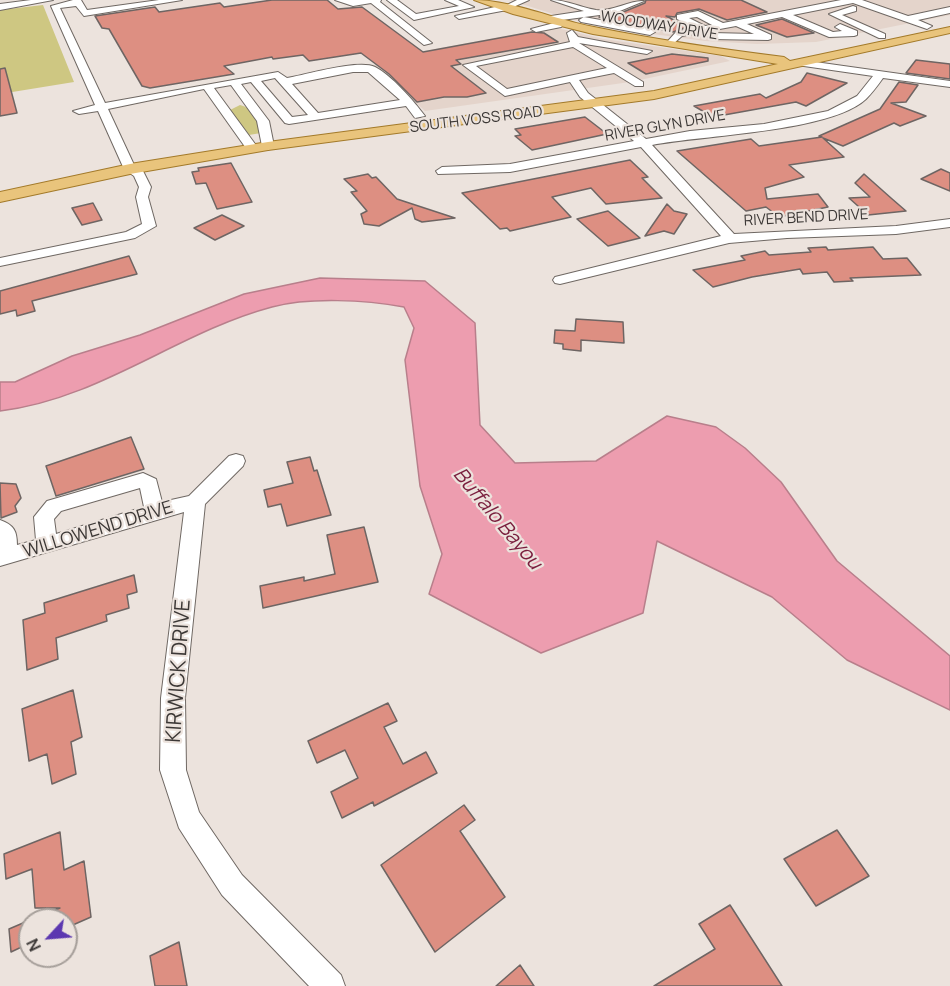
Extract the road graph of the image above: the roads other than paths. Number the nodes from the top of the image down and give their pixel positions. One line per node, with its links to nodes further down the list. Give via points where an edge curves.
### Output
1 (50, 0): 17 (street)
2 (137, 0): 16 (street)
3 (178, 0): 14 (street)
4 (339, 0): 5 (street)
5 (374, 0): 22 (street)
6 (391, 0): 20 (street)
7 (479, 0): 15 (main road, WOODWAY DRIVE)
8 (525, 0): 15 (street)
9 (555, 0): 33 (street)
10 (636, 0): 33 (street, via 640,1)
11 (452, 1): 20 (street); 25 (street, via 471,7)
12 (865, 1): 19 (street); 30 (street)
13 (785, 3): 19 (street, via 795,1)
14 (160, 4): 16 (street)
15 (504, 4): 25 (street); 27 (main road, WOODWAY DRIVE)
16 (80, 6): 67 (street, via 55,6)
17 (0, 7)
18 (755, 8): 24 (street)
19 (806, 9): 23 (street); 39 (street, via 854,33)
20 (405, 10): 22 (street); 25 (street, via 414,17)
21 (950, 10): 30 (street)
22 (389, 13): 31 (street)
23 (784, 14): 24 (street); 39 (street, via 832,35)
24 (772, 16): 29 (street)
25 (451, 17): 31 (street)
26 (950, 21): 38 (main road, SOUTH VOSS ROAD)
27 (556, 22): 33 (main road, WOODWAY DRIVE); 33 (street, via 570,15); 34 (street)
28 (897, 22): 30 (street); 35 (street); 35 (street, via 860,8 833,14)
29 (738, 23): 32 (street); 40 (street, via 768,37)
30 (911, 24): 38 (main road); 41 (main road, SOUTH VOSS ROAD)
31 (404, 25): 45 (street)
32 (720, 26): 36 (street); 36 (street, via 698,14 680,17); 40 (street)
33 (581, 28): 42 (main road, WOODWAY DRIVE); 44 (main road, WOODWAY DRIVE); 47 (street); 48 (street); 56 (street, via 468,65 505,93)
34 (536, 29)
35 (866, 29): 41 (street)
36 (701, 30): 40 (street, via 710,36); 42 (street, via 679,34)
37 (950, 30): 38 (main road, SOUTH VOSS ROAD)
38 (928, 31): 51 (main road, SOUTH VOSS ROAD)
39 (844, 35): 43 (street)
40 (739, 36)
41 (882, 36): 43 (main road, SOUTH VOSS ROAD)
42 (673, 40): 49 (main road, WOODWAY DRIVE)
43 (858, 41): 46 (main road); 49 (main road, SOUTH VOSS ROAD)
44 (650, 42): 47 (street); 49 (main road, WOODWAY DRIVE); 50 (street)
45 (427, 43)
46 (821, 45)
47 (617, 46): 48 (street)
48 (589, 52): 50 (street)
49 (777, 54): 51 (main road, WOODWAY DRIVE); 58 (main road, SOUTH VOSS ROAD)
50 (602, 60): 52 (street)
51 (801, 63): 53 (street, WOODWAY DRIVE); 65 (main road, SOUTH VOSS ROAD)
52 (618, 69): 56 (street); 58 (street)
53 (879, 76): 59 (street, WOODWAY DRIVE); 72 (street, RIVER GLYN DRIVE, via 861,98 832,113)
54 (281, 78): 55 (street); 64 (street, via 371,69); 69 (street)
55 (254, 79): 57 (street); 62 (street)
56 (573, 79): 61 (street)
57 (234, 82): 60 (street); 63 (street)
58 (639, 84): 61 (main road, SOUTH VOSS ROAD)
59 (950, 84)
60 (207, 86): 66 (street); 67 (street)
61 (584, 95): 65 (street); 70 (main road, SOUTH VOSS ROAD)
62 (269, 96): 63 (street); 69 (street, via 289,121)
63 (248, 100): 66 (street); 71 (street, via 263,121)
64 (409, 102): 69 (street); 70 (street)
65 (596, 105): 70 (main road, SOUTH VOSS ROAD); 72 (street)
66 (216, 106): 73 (street)
67 (103, 107): 68 (street); 74 (street)
68 (79, 111)
69 (316, 117)
70 (423, 121): 71 (main road, SOUTH VOSS ROAD)
71 (268, 141): 73 (main road, SOUTH VOSS ROAD)
72 (644, 143): 75 (street, RIVER GLYN DRIVE, via 510,168); 79 (street)
73 (249, 144): 74 (main road, SOUTH VOSS ROAD)
74 (128, 163): 76 (main road, SOUTH VOSS ROAD); 77 (main road, SOUTH VOSS ROAD); 80 (street, via 129,186 142,197 149,226 130,234)
75 (442, 171)
76 (0, 184)
77 (0, 197)
78 (950, 223): 79 (street, RIVER BEND DRIVE, via 901,231)
79 (731, 238): 81 (street, RIVER BEND DRIVE)
80 (0, 262)
81 (560, 280)
82 (236, 461): 83 (street)
83 (195, 502): 84 (street, WILLOWEND DRIVE); 88 (street, KIRWICK DRIVE, via 173,698 173,770 188,819 232,885)
84 (154, 510): 86 (street, WILLOWEND DRIVE); 86 (street, via 149,484 143,480 54,506 44,517)
85 (0, 528): 87 (street, via 7,533)
86 (48, 546): 87 (street, WILLOWEND DRIVE)
87 (3, 558)
88 (330, 986)

